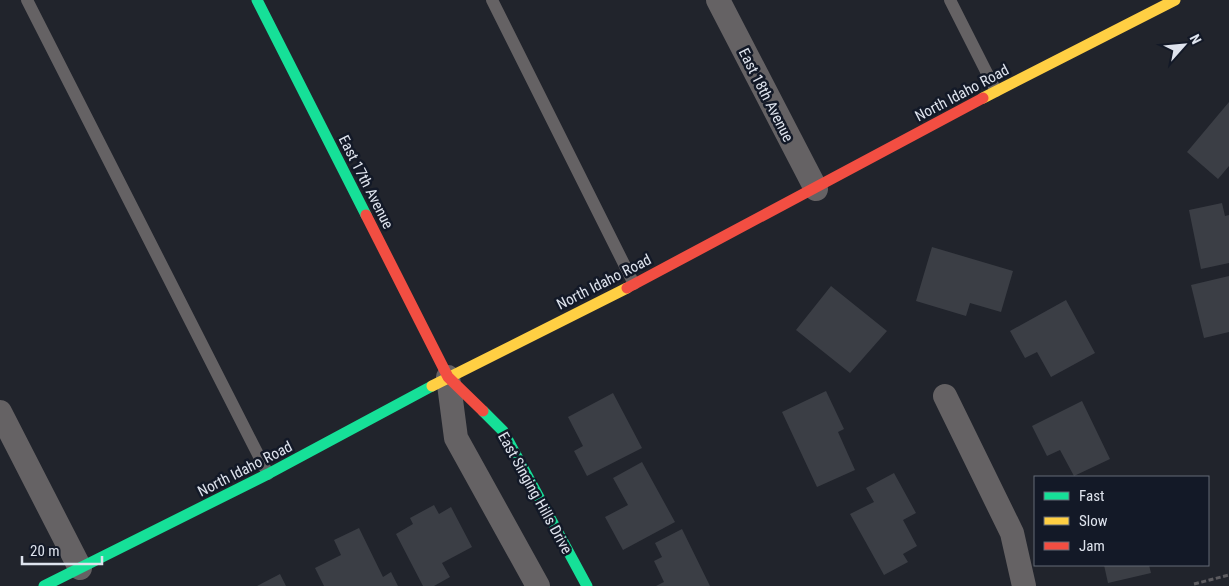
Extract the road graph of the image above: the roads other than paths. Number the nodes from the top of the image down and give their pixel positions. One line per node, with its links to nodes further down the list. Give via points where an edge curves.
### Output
1 (27, 0): 13 (lane)
2 (257, 0): 10 (main road, East 17th Avenue)
3 (492, 0): 9 (lane)
4 (718, 0): 8 (street, East 18th Avenue)
5 (950, 0): 7 (lane)
6 (1175, 0): 7 (main road, North Idaho Road)
7 (996, 91): 8 (main road, North Idaho Road)
8 (816, 189): 9 (main road, North Idaho Road)
9 (634, 284): 10 (main road, North Idaho Road)
10 (448, 377): 13 (main road, North Idaho Road); 15 (main road, East Singing Hills Drive, via 503,430); 17 (street, via 456,438)
11 (945, 396): 18 (street, via 1012,533)
12 (0, 412): 14 (street)
13 (268, 474): 14 (main road, North Idaho Road)
14 (80, 568): 16 (main road, North Idaho Road)
15 (583, 585)
16 (44, 586)
17 (538, 586)
18 (1024, 586)

